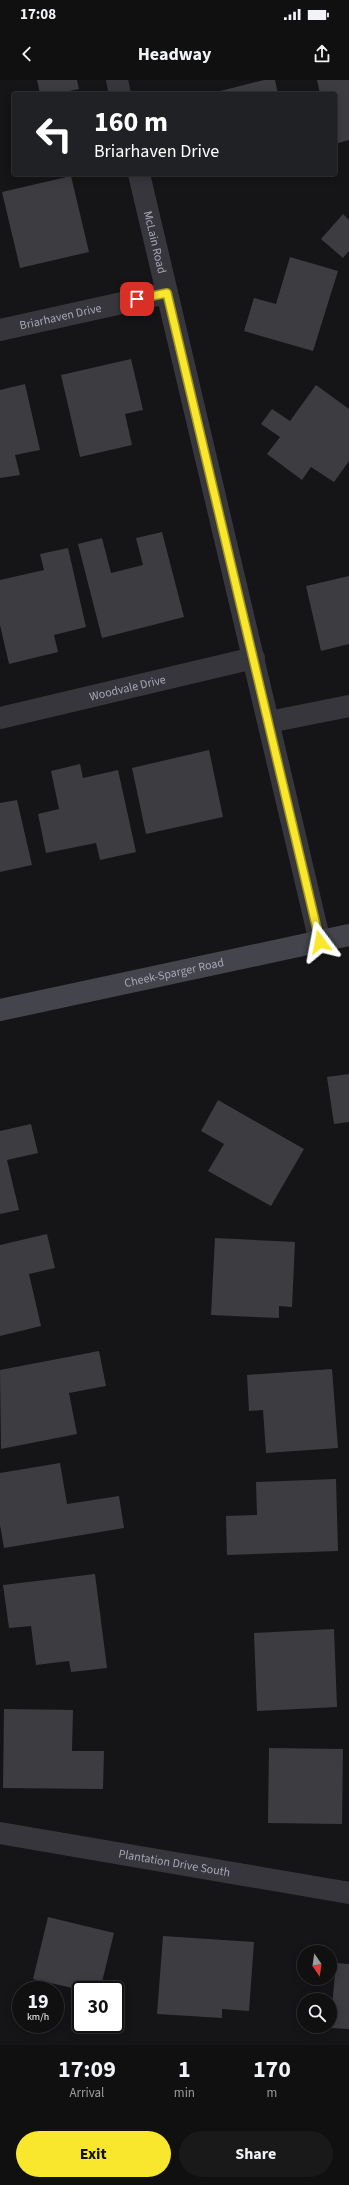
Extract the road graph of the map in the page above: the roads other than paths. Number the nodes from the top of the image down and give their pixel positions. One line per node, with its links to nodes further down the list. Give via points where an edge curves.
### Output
1 (117, 80): 2 (street)
2 (120, 92)
3 (139, 176): 4 (street, McLain Road)
4 (167, 293): 5 (street, Briarhaven Drive); 6 (street, McLain Road)
5 (0, 330)
6 (254, 658): 8 (street, Woodvale Drive); 9 (street, McLain Road)
7 (349, 706): 9 (street)
8 (0, 718)
9 (269, 722): 11 (street, McLain Road)
10 (349, 935): 11 (main road, Cheek-Sparger Road)
11 (320, 942): 12 (main road, Cheek-Sparger Road)
12 (0, 1010)
13 (0, 1833): 14 (street, Plantation Drive South)
14 (349, 1893)

